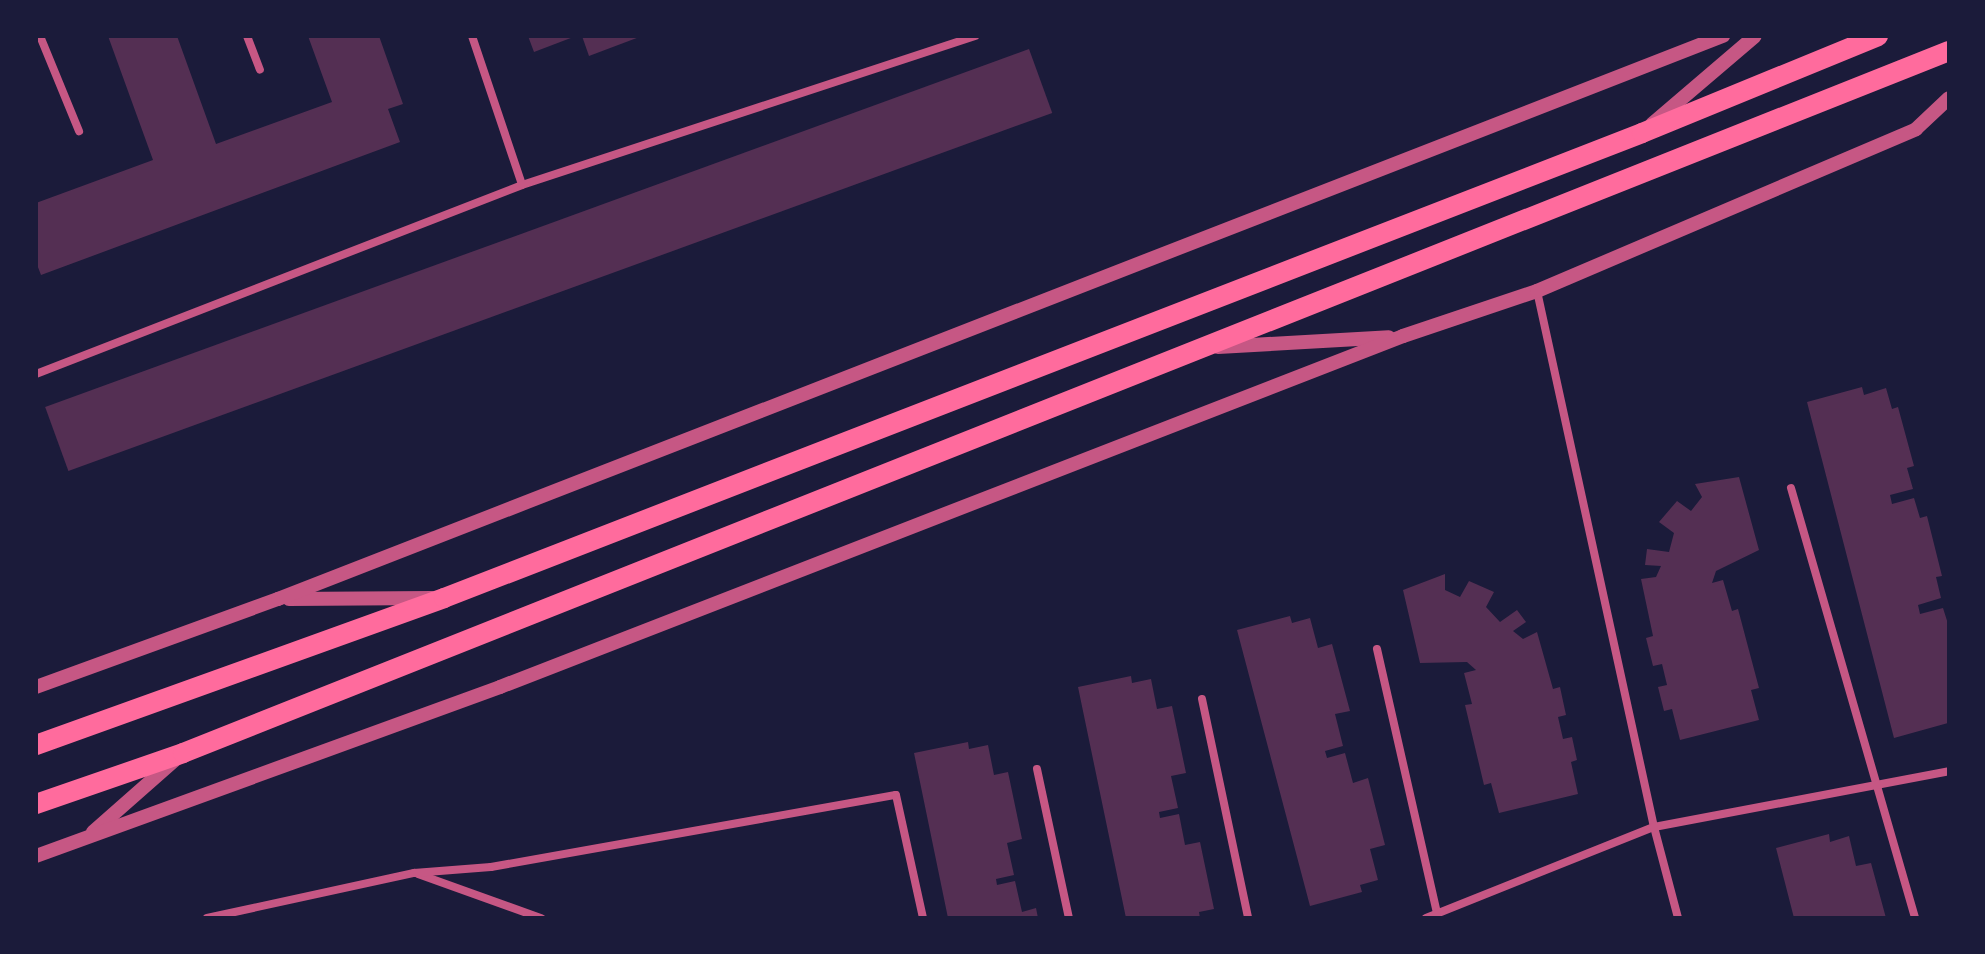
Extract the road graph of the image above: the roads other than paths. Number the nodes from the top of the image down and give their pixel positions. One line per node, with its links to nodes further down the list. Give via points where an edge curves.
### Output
1 (40, 36): 11 (street)
2 (247, 36): 9 (street)
3 (472, 36): 13 (street)
4 (975, 36): 13 (street)
5 (1723, 36): 20 (street)
6 (1755, 36): 12 (street)
7 (1878, 36): 12 (main road)
8 (1949, 51): 16 (main road)
9 (260, 70)
10 (1949, 98): 14 (street, via 1916,129)
11 (79, 131)
12 (1642, 133): 19 (main road)
13 (522, 185): 17 (street)
14 (1537, 291): 15 (street); 30 (street)
15 (1403, 336): 16 (street); 31 (street, via 515,681)
16 (1206, 348): 25 (main road)
17 (36, 374)
18 (1791, 488): 28 (street)
19 (444, 598): 20 (street); 24 (main road)
20 (278, 599): 22 (street)
21 (1377, 649): 34 (street)
22 (36, 687)
23 (1202, 699): 39 (street)
24 (36, 745)
25 (183, 753): 29 (main road); 31 (street)
26 (1037, 769): 38 (street)
27 (1949, 771): 28 (street)
28 (1877, 785): 30 (street); 42 (street)
29 (36, 804)
30 (1654, 827): 34 (street); 41 (street)
31 (87, 837): 32 (street)
32 (36, 856)
33 (414, 873): 35 (street); 36 (street); 37 (street, via 491,867 896,795)
34 (1438, 916): 40 (street)
35 (207, 918)
36 (541, 918)
37 (923, 918)
38 (1069, 918)
39 (1248, 918)
40 (1426, 918)
41 (1678, 918)
42 (1915, 918)

